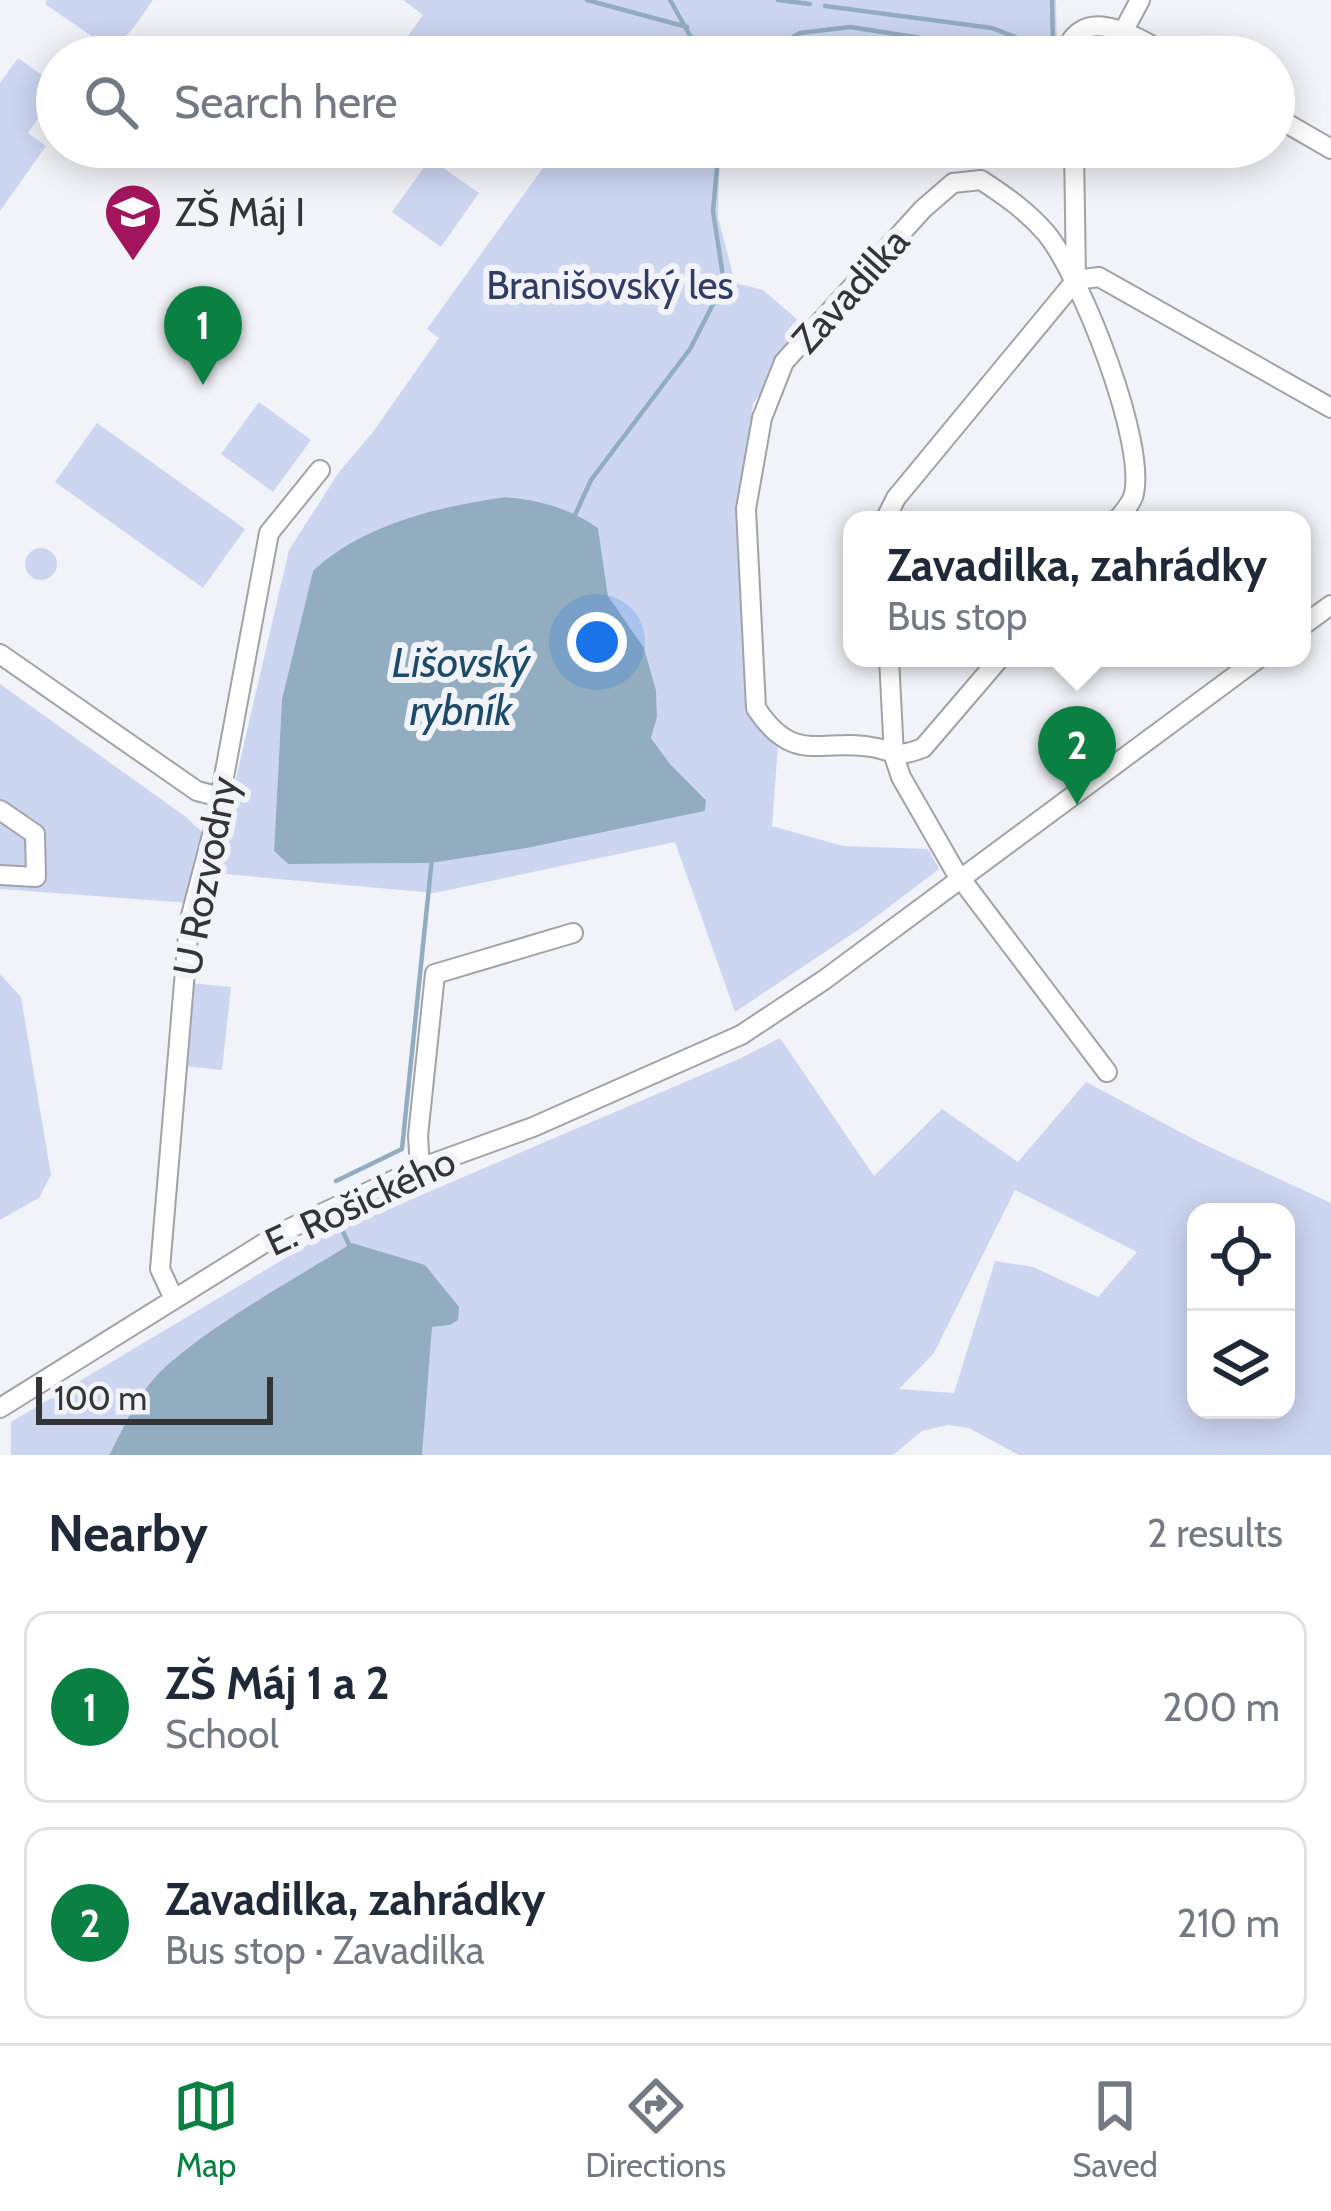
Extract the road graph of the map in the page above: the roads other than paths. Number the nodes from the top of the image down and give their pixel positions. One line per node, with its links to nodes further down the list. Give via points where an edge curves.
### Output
1 (1140, 0): 2 (street)
2 (1124, 30): 3 (street, via 1090,21); 4 (street)
3 (1073, 36)
4 (1135, 36)
5 (1295, 128): 6 (street)
6 (1331, 148)
7 (1074, 168): 8 (street, Zavadilka)
8 (1076, 280): 9 (street, via 1100,277); 11 (street); 12 (street, Zavadilka, via 1109,362 1131,458 1134,494); 17 (street, Zavadilka, via 1012,200 981,180 953,183 784,362 762,418 746,509 755,708 769,729 806,748 877,748)
9 (1331, 408)
10 (320, 470): 18 (street, U Rozvodny, via 269,533)
11 (890, 511)
12 (1123, 511)
13 (0, 653): 18 (street, via 197,791)
14 (889, 667): 17 (street)
15 (992, 667): 17 (street, via 923,748)
16 (1247, 667): 21 (street)
17 (893, 756): 21 (street)
18 (220, 797): 25 (street, U Rozvodny, via 189,923 160,1269)
19 (0, 810): 20 (street, via 35,833 36,877)
20 (0, 875)
21 (962, 880): 23 (street); 24 (street, E. Rošického, via 741,1035)
22 (573, 933): 24 (street, via 435,974)
23 (1107, 1072)
24 (420, 1168): 25 (street, E. Rošického, via 282,1232)
25 (174, 1299): 26 (street, E. Rošického)
26 (0, 1408)

